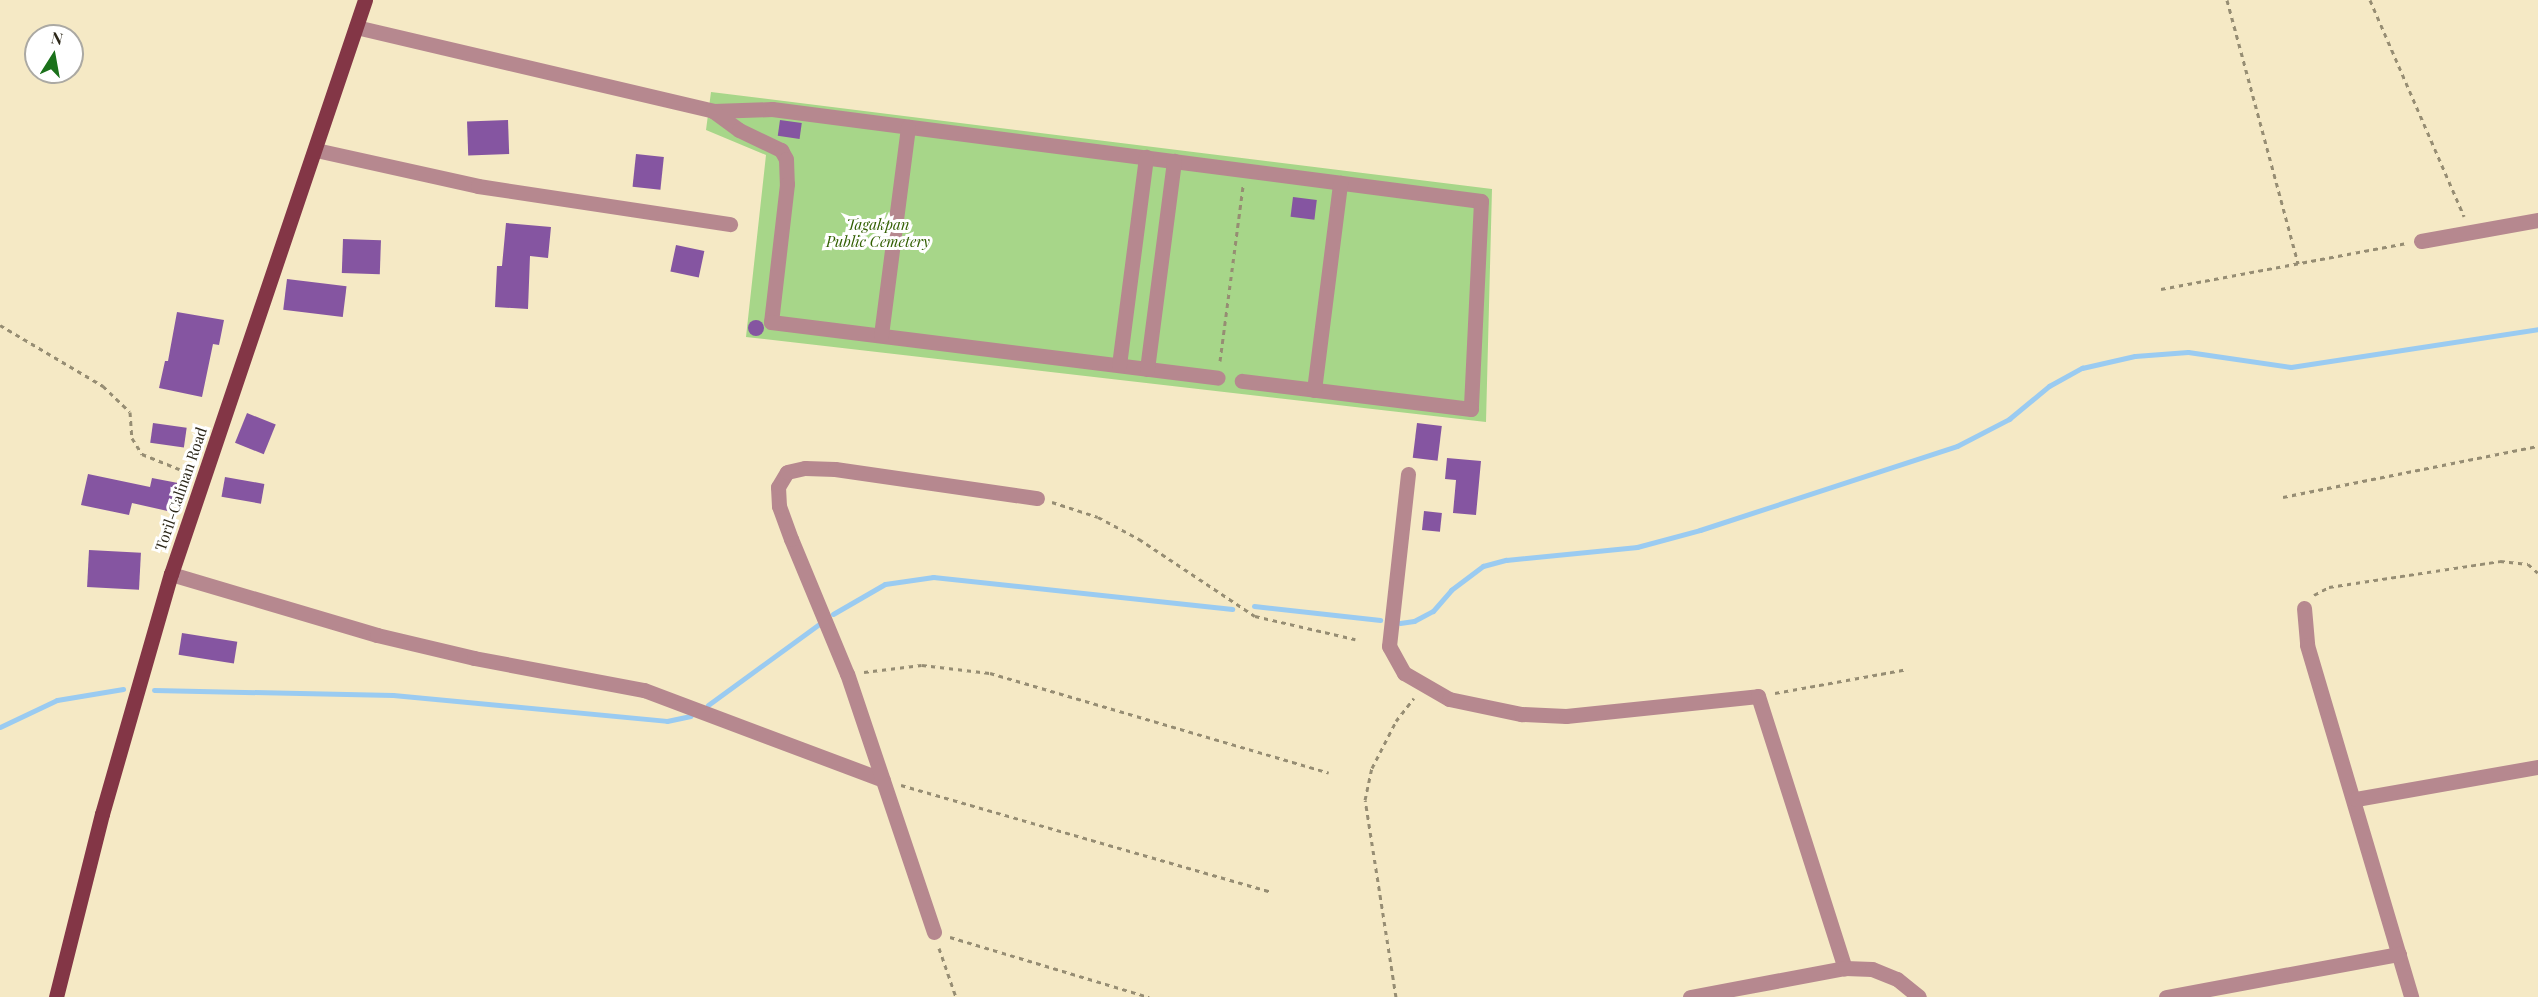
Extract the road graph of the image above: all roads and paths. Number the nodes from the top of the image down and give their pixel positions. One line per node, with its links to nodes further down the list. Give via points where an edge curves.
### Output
1 (365, 0): 4 (main road, Toril-Calinan Road)
2 (2227, 0): 16 (path)
3 (2370, 0): 14 (path)
4 (356, 27): 5 (street); 7 (main road, Toril-Calinan Road)
5 (713, 111): 6 (street, via 756,107); 19 (street, via 739,130 781,150 786,159 788,184 771,322)
6 (908, 127): 8 (street); 19 (street)
7 (316, 150): 13 (street, via 478,186); 27 (main road, Toril-Calinan Road)
8 (1146, 158): 9 (street); 20 (street)
9 (1174, 161): 10 (street); 21 (street)
10 (1245, 170): 11 (street); 22 (path)
11 (1340, 183): 24 (street); 24 (street, via 1480,201 1471,409)
12 (2538, 220): 14 (street)
13 (730, 224)
14 (2470, 232): 15 (street)
15 (2421, 241): 16 (path)
16 (2298, 264): 17 (path)
17 (2161, 289)
18 (0, 325): 27 (path, via 103,386 124,403 130,412 132,438 142,454)
19 (881, 335): 20 (street)
20 (1119, 365): 21 (street)
21 (1147, 369): 22 (street)
22 (1218, 378)
23 (1242, 381): 24 (street)
24 (1314, 390)
25 (2538, 446): 28 (path)
26 (1408, 474): 36 (street, via 1389,646 1404,673)
27 (204, 479): 31 (main road, Toril-Calinan Road)
28 (2283, 497)
29 (1037, 498): 33 (path, via 1109,523 1255,616); 35 (street, via 835,469 788,472 778,487 779,506)
30 (2538, 573): 32 (path, via 2528,564 2500,561 2329,587 2313,596)
31 (171, 574): 40 (street, via 377,635 644,690); 46 (main road, Toril-Calinan Road, via 102,814)
32 (2304, 608): 41 (street, via 2307,645)
33 (1355, 639)
34 (1908, 669): 37 (path)
35 (847, 674): 39 (path, via 922,665 990,673); 40 (street)
36 (1422, 687): 37 (street, via 1486,709 1566,716); 49 (path, via 1396,721 1366,784 1367,818)
37 (1758, 696): 45 (street)
38 (2538, 767): 41 (street)
39 (1329, 773)
40 (883, 780): 42 (path); 43 (street)
41 (2356, 799): 44 (street)
42 (1271, 892)
43 (934, 932): 47 (path); 48 (path)
44 (2399, 954): 52 (street); 53 (street)
45 (1845, 968): 50 (street); 51 (street, via 1872,969 1897,979)
46 (56, 997)
47 (956, 997)
48 (1149, 997)
49 (1396, 997)
50 (1690, 997)
51 (1919, 997)
52 (2166, 997)
53 (2411, 997)

